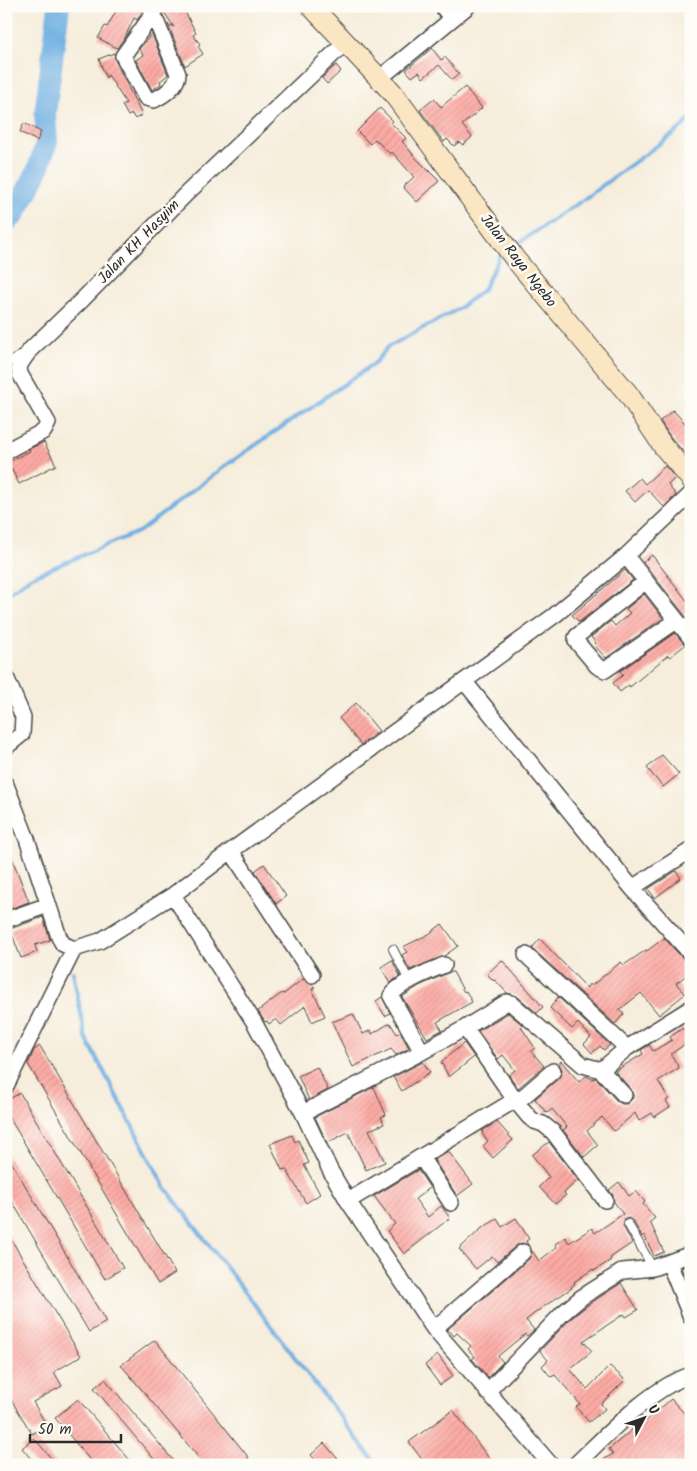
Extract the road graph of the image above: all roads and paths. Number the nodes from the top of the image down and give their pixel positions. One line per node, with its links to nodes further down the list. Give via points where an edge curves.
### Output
1 (311, 6): 6 (street, Jalan Raya Ngebo)
2 (442, 6): 5 (street)
3 (468, 6): 5 (street)
4 (151, 11): 4 (street, via 178,74 175,82 154,100 146,98 123,56)
5 (452, 19): 7 (street)
6 (346, 42): 7 (street, Jalan Raya Ngebo); 8 (street, Jalan KH Hasyim, via 186,194)
7 (380, 78): 11 (street, Jalan Raya Ngebo, via 501,241 629,395 663,446)
8 (30, 350): 9 (lane); 10 (street, Jalan KH Hasyim, via 19,367 20,374 48,423 44,431)
9 (6, 364)
10 (7, 450)
11 (691, 479)
12 (691, 494): 13 (street)
13 (626, 556): 14 (street); 18 (street, via 555,615)
14 (646, 581): 15 (street); 15 (street, via 576,637 576,641 597,666 605,670)
15 (676, 621): 16 (street)
16 (690, 637)
17 (6, 677): 19 (street, via 23,717 22,734)
18 (464, 681): 22 (street); 23 (street)
19 (6, 747)
20 (6, 785): 25 (street)
21 (691, 850): 23 (street)
22 (231, 851): 24 (street); 32 (street)
23 (632, 888): 29 (street)
24 (173, 895): 27 (street, via 109,937); 43 (street, via 254,1022)
25 (48, 904): 26 (street); 27 (street, via 63,944)
26 (6, 920)
27 (74, 949): 40 (street)
28 (393, 949): 33 (lane)
29 (691, 954)
30 (526, 955): 36 (street)
31 (444, 965): 33 (street)
32 (312, 975)
33 (409, 981): 37 (street, via 391,996)
34 (690, 1010): 36 (street)
35 (465, 1028): 37 (street); 38 (street, via 504,1002 511,1003 583,1066); 42 (street)
36 (627, 1048): 38 (street)
37 (422, 1052): 43 (street)
38 (601, 1070): 41 (street)
39 (553, 1072): 42 (street)
40 (6, 1086)
41 (624, 1095)
42 (516, 1101): 44 (street); 45 (street, via 529,1117 553,1132)
43 (302, 1113): 46 (street)
44 (420, 1157): 46 (street); 47 (street)
45 (605, 1200)
46 (348, 1201): 54 (street)
47 (451, 1203)
48 (628, 1224): 52 (lane)
49 (523, 1252): 54 (street)
50 (691, 1254): 51 (street)
51 (669, 1263): 52 (street); 53 (street)
52 (653, 1268): 56 (street, via 623,1271 582,1297)
53 (691, 1316)
54 (434, 1329): 56 (street)
55 (691, 1375): 58 (street, via 660,1389)
56 (488, 1392): 57 (street)
57 (551, 1465)
58 (575, 1465)

